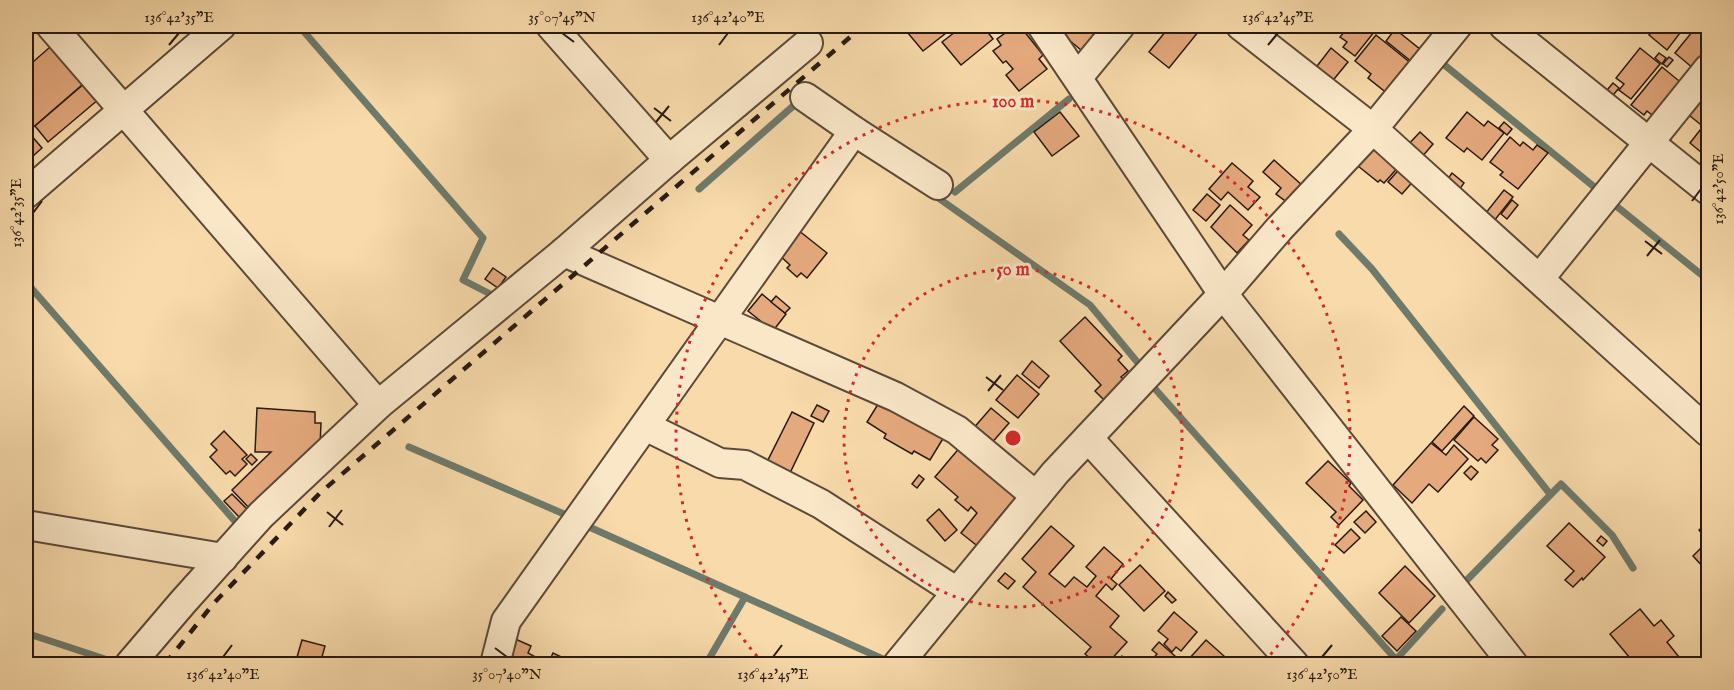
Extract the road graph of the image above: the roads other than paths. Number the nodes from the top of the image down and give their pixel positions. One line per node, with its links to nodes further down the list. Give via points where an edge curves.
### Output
1 (51, 26): 13 (street)
2 (221, 26): 13 (street)
3 (551, 26): 17 (street)
4 (1042, 26): 11 (street)
5 (1120, 26): 11 (street)
6 (1241, 26): 14 (street)
7 (1457, 26): 14 (street)
8 (1504, 26): 16 (street)
9 (808, 43): 17 (street)
10 (1708, 69): 16 (street)
11 (1078, 77): 23 (street)
12 (806, 97): 15 (street)
13 (123, 109): 20 (street); 25 (street)
14 (1373, 129): 22 (street); 23 (street)
15 (854, 131): 18 (street); 24 (street)
16 (1649, 142): 19 (street); 22 (street)
17 (669, 160): 21 (street)
18 (938, 185)
19 (1708, 189)
20 (26, 194)
21 (564, 252): 24 (street); 25 (street)
22 (1540, 278): 26 (street)
23 (1223, 294): 28 (street); 37 (street)
24 (721, 319): 27 (street); 29 (street, via 896,397 957,430)
25 (378, 405): 31 (street, via 261,514)
26 (1705, 423)
27 (645, 426): 32 (street, via 720,463 745,465 821,504); 34 (street, via 506,621)
28 (1088, 438): 29 (street); 36 (street)
29 (1036, 496): 32 (street)
30 (26, 525): 31 (street)
31 (222, 558): 33 (street)
32 (957, 592): 35 (street)
33 (130, 664)
34 (495, 664)
35 (898, 664)
36 (1294, 664)
37 (1513, 664)

